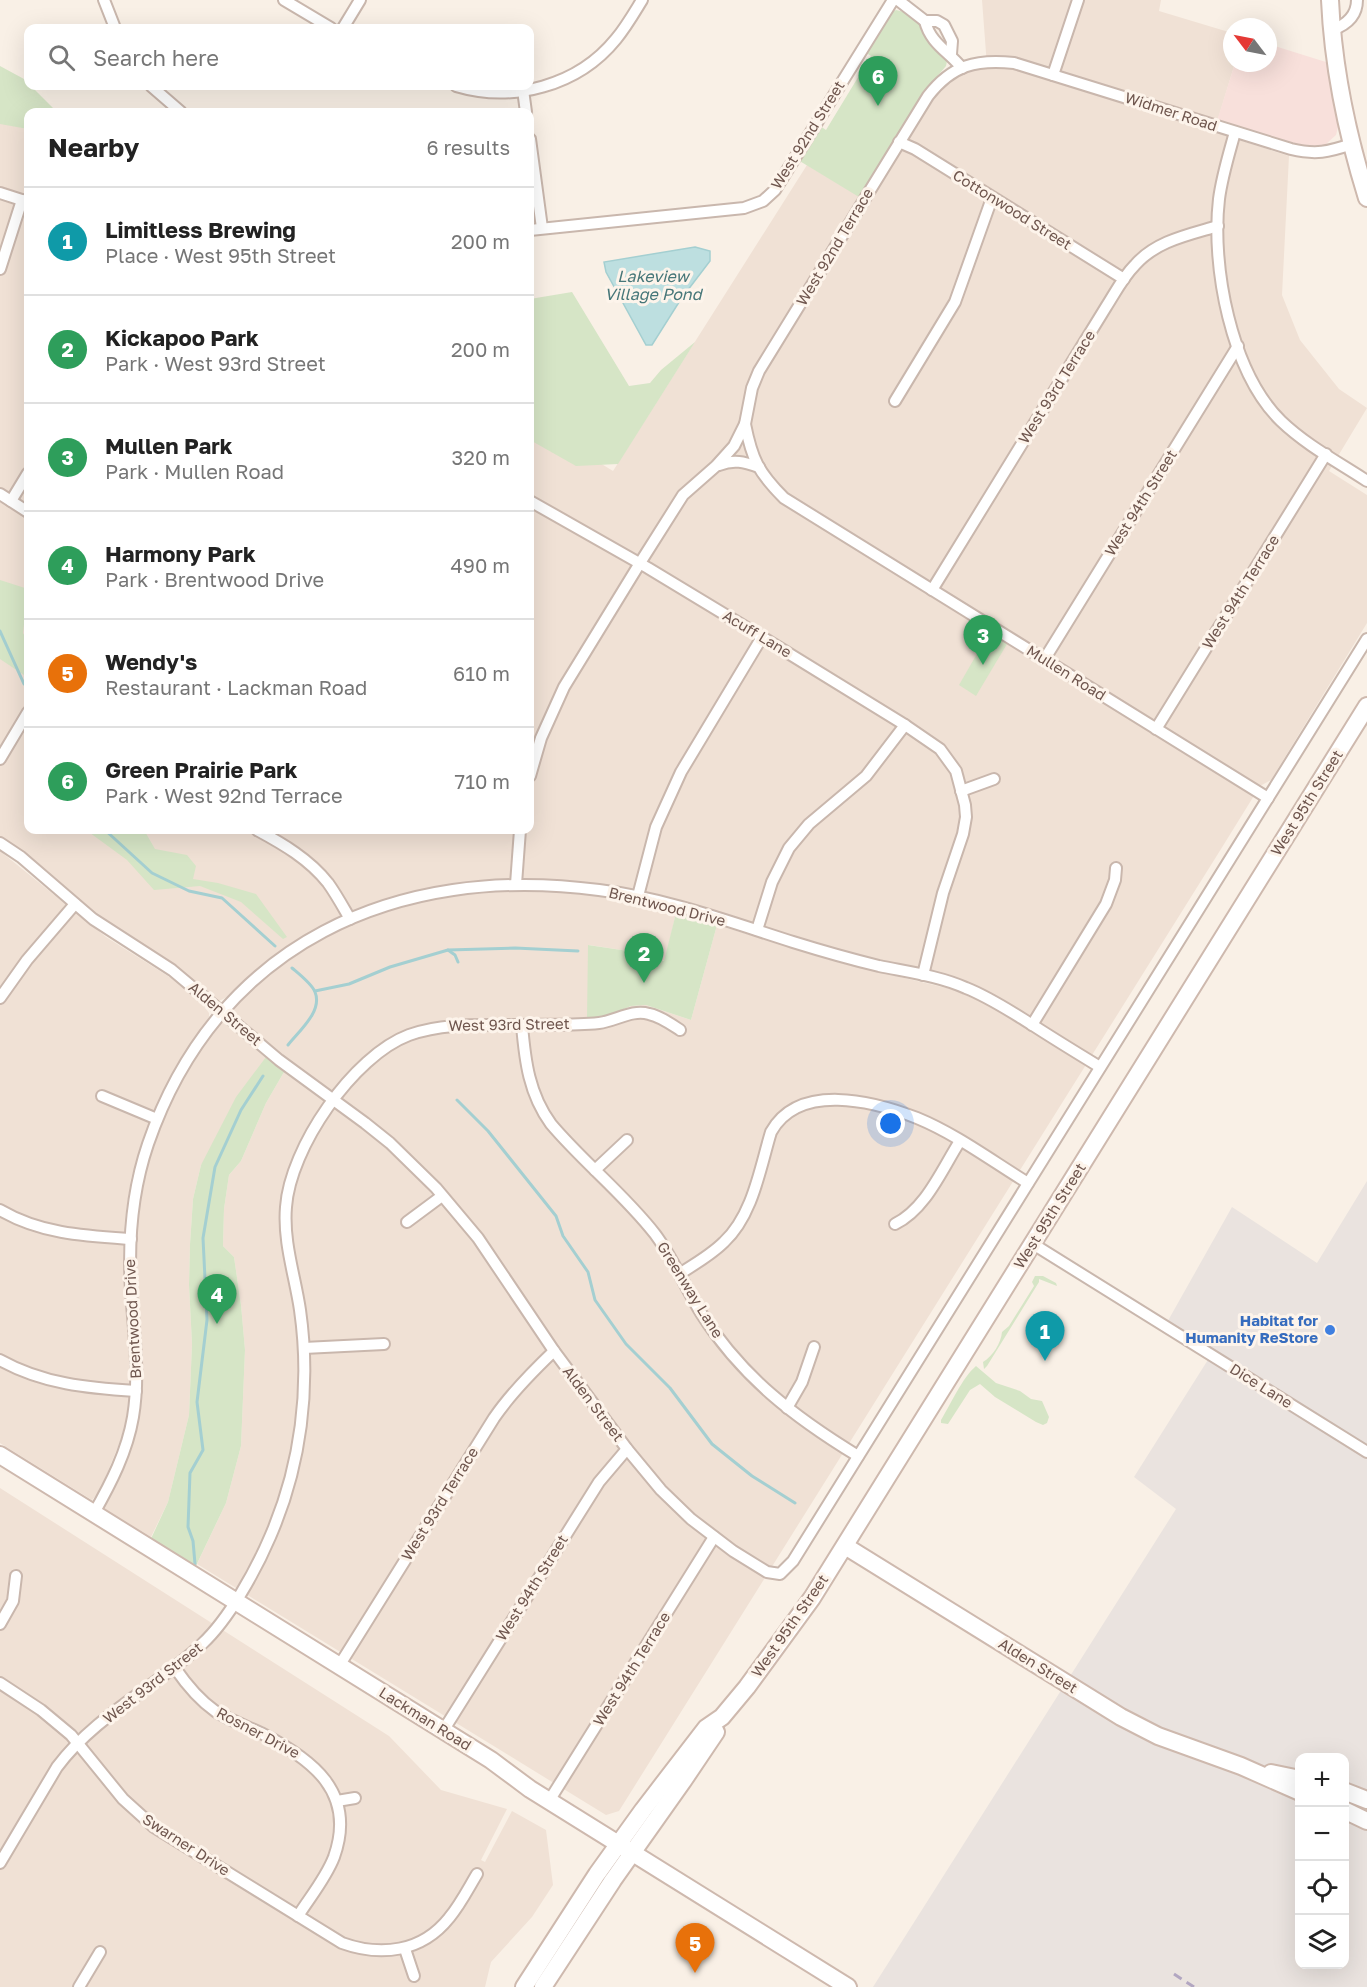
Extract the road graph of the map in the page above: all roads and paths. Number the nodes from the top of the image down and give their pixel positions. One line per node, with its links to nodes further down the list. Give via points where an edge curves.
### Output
1 (104, 0): 11 (street)
2 (284, 0): 12 (street)
3 (360, 0): 13 (street)
4 (642, 0): 19 (street, via 615,40 589,64 548,86)
5 (893, 0): 35 (street, West 92nd Street, via 776,190 763,201 735,209)
6 (898, 0): 10 (street)
7 (1078, 0): 18 (street)
8 (1330, 0): 14 (main road)
9 (1357, 0): 14 (street, via 1352,18)
10 (925, 21): 15 (street, via 944,52); 15 (street, via 944,25 952,41)
11 (113, 24)
12 (324, 24)
13 (346, 24)
14 (1332, 30): 27 (main road)
15 (951, 54): 17 (street)
16 (990, 61): 17 (street, West 92nd Terrace); 18 (street, Widmer Road, via 1014,63)
17 (962, 68): 26 (street, West 92nd Terrace, via 937,84)
18 (1053, 75): 25 (street, Widmer Road)
19 (534, 88)
20 (156, 90): 23 (street)
21 (478, 90): 22 (street)
22 (523, 90): 24 (street)
23 (176, 108)
24 (525, 108)
25 (1235, 132): 27 (street, Widmer Road, via 1309,153); 34 (street, via 1219,199)
26 (899, 142): 30 (street, Cottonwood Street); 41 (street, West 92nd Terrace, via 759,371)
27 (1352, 144): 31 (main road)
28 (534, 169): 35 (street)
29 (0, 193): 32 (street)
30 (992, 198): 38 (street, Cottonwood Street); 40 (street, via 955,302)
31 (1367, 198)
32 (24, 201)
33 (24, 204): 37 (street)
34 (1218, 226): 38 (street, West 93rd Terrace, via 1162,244 1134,265); 39 (street, via 1219,268)
35 (542, 228): 36 (street)
36 (534, 229)
37 (0, 269)
38 (1125, 279): 52 (street, West 93rd Terrace)
39 (1238, 346): 42 (street, via 1251,380 1280,420); 55 (street, West 94th Street)
40 (895, 401)
41 (745, 424): 43 (street, West 92nd Terrace, via 734,446); 44 (street, Mullen Road, via 751,453)
42 (1326, 454): 46 (street); 59 (street, West 94th Terrace)
43 (716, 466): 44 (street, via 730,460); 51 (street, West 92nd Terrace, via 683,495)
44 (759, 467): 52 (street, Mullen Road, via 784,498)
45 (24, 480): 48 (street)
46 (1367, 481)
47 (0, 494): 48 (street)
48 (11, 501): 50 (street)
49 (534, 503): 51 (street, Acuff Lane)
50 (24, 509)
51 (640, 563): 53 (street, Acuff Lane); 61 (street, West 92nd Terrace, via 564,687)
52 (932, 590): 55 (street, Mullen Road)
53 (762, 636): 58 (street, Acuff Lane); 70 (street, via 681,772 656,827)
54 (1367, 639): 64 (street)
55 (1044, 660): 59 (street, Mullen Road)
56 (1367, 706): 93 (main road, West 95th Street)
57 (24, 719): 60 (street)
58 (905, 725): 63 (street, Acuff Lane, via 939,749 956,771); 73 (street, via 866,776 809,824 789,848 772,882)
59 (1156, 729): 64 (street, Mullen Road)
60 (0, 759)
61 (534, 763)
62 (994, 779): 63 (street)
63 (961, 791): 74 (street, Acuff Lane, via 966,818 963,834 943,892)
64 (1268, 798): 80 (street)
65 (268, 834): 72 (street, via 315,869 330,885)
66 (520, 834): 69 (street)
67 (0, 843): 71 (street, Alden Street)
68 (1116, 868): 78 (street, via 1106,904)
69 (516, 884): 70 (street, Brentwood Drive, via 570,886); 72 (street, Brentwood Drive, via 427,893 382,905)
70 (638, 896): 73 (street, Brentwood Drive)
71 (75, 904): 75 (street); 76 (street, Alden Street, via 172,970)
72 (350, 919): 76 (street, Brentwood Drive, via 274,963)
73 (757, 930): 74 (street, Brentwood Drive, via 860,962)
74 (923, 975): 78 (street, Brentwood Drive, via 965,987)
75 (0, 999)
76 (223, 1012): 82 (street, Alden Street, via 279,1060); 83 (street, Brentwood Drive, via 183,1066)
77 (522, 1025): 79 (street, West 93rd Street, via 598,1023 638,1012 658,1017); 82 (street, West 93rd Street, via 459,1025 410,1035 378,1052); 86 (street, Greenway Lane, via 526,1065 535,1098 551,1124)
78 (1032, 1025): 80 (street, Brentwood Drive)
79 (680, 1030)
80 (1100, 1067): 87 (street)
81 (102, 1096): 83 (street)
82 (335, 1100): 88 (street, Alden Street, via 390,1143); 97 (street, West 93rd Street, via 303,1146 287,1198 286,1230)
83 (157, 1119): 92 (street, Brentwood Drive, via 138,1180)
84 (627, 1140): 86 (street)
85 (960, 1141): 87 (street); 91 (street, via 924,1199); 94 (street, via 918,1119 867,1104 818,1101 798,1106 776,1123 771,1132 749,1203 738,1225 712,1254)
86 (595, 1170): 94 (street, Greenway Lane, via 656,1235)
87 (1028, 1183): 105 (street)
88 (442, 1196): 90 (street); 98 (street, Alden Street, via 492,1257)
89 (0, 1210): 92 (street, via 50,1230)
90 (407, 1222)
91 (895, 1224)
92 (131, 1239): 100 (street, Brentwood Drive)
93 (1033, 1244): 103 (street, Dice Lane); 108 (main road, West 95th Street)
94 (679, 1274): 101 (street, Greenway Lane, via 715,1334 759,1385)
95 (384, 1344): 97 (street)
96 (814, 1347): 101 (street, via 802,1382)
97 (303, 1348): 110 (street, West 93rd Street, via 304,1399 293,1468 270,1538)
98 (554, 1351): 102 (street, Alden Street); 112 (street, West 93rd Terrace, via 494,1418)
99 (0, 1360): 100 (street, via 44,1380)
100 (136, 1391): 106 (street, Brentwood Drive, via 120,1464)
101 (787, 1408): 105 (street, Greenway Lane)
102 (627, 1449): 107 (street, Alden Street, via 661,1490); 116 (street, West 94th Street, via 598,1482)
103 (1367, 1452)
104 (0, 1455): 106 (main road, Lackman Road)
105 (858, 1456): 107 (street, Alden Street, via 793,1561 780,1574 761,1569)
106 (94, 1513): 110 (main road, Lackman Road)
107 (714, 1537): 125 (street, West 94th Terrace)
108 (845, 1546): 115 (main road, West 95th Street, via 785,1637); 118 (main road, Alden Street, via 1121,1718)
109 (16, 1576): 111 (street, via 13,1601)
110 (234, 1601): 112 (main road, Lackman Road); 113 (street, West 93rd Street, via 212,1634)
111 (0, 1624)
112 (339, 1666): 116 (main road, Lackman Road)
113 (175, 1668): 117 (street, West 93rd Street); 124 (street, Rosner Drive, via 199,1698 218,1713 307,1759)
114 (0, 1683): 117 (street, Swarner Drive, via 41,1710)
115 (722, 1717): 128 (main road, West 95th Street, via 706,1728); 129 (main road, West 95th Street, via 713,1737)
116 (444, 1731): 125 (main road, Lackman Road)
117 (77, 1743): 130 (street, West 93rd Street, via 57,1767); 132 (street, Swarner Drive, via 123,1800 154,1827)
118 (1241, 1766): 119 (main road, Alden Street); 120 (main road, Alden Street)
119 (1295, 1778)
120 (1295, 1790)
121 (1349, 1793): 123 (main road)
122 (355, 1797): 124 (street)
123 (1367, 1800)
124 (337, 1801): 132 (street, Rosner Drive, via 339,1834 334,1856)
125 (549, 1801): 128 (main road, Lackman Road)
126 (1349, 1812): 127 (main road)
127 (1367, 1821)
128 (618, 1844): 129 (main road, Lackman Road); 137 (main road, West 95th Street)
129 (633, 1853): 138 (main road, West 95th Street); 139 (main road, Lackman Road)
130 (0, 1863)
131 (477, 1874): 133 (street, Swarner Drive, via 449,1919 425,1939)
132 (298, 1916): 133 (street, Swarner Drive, via 354,1947 377,1951)
133 (405, 1949): 135 (street)
134 (100, 1952): 136 (street)
135 (414, 1976)
136 (79, 1987)
137 (524, 1987)
138 (543, 1987)
139 (848, 1987)

